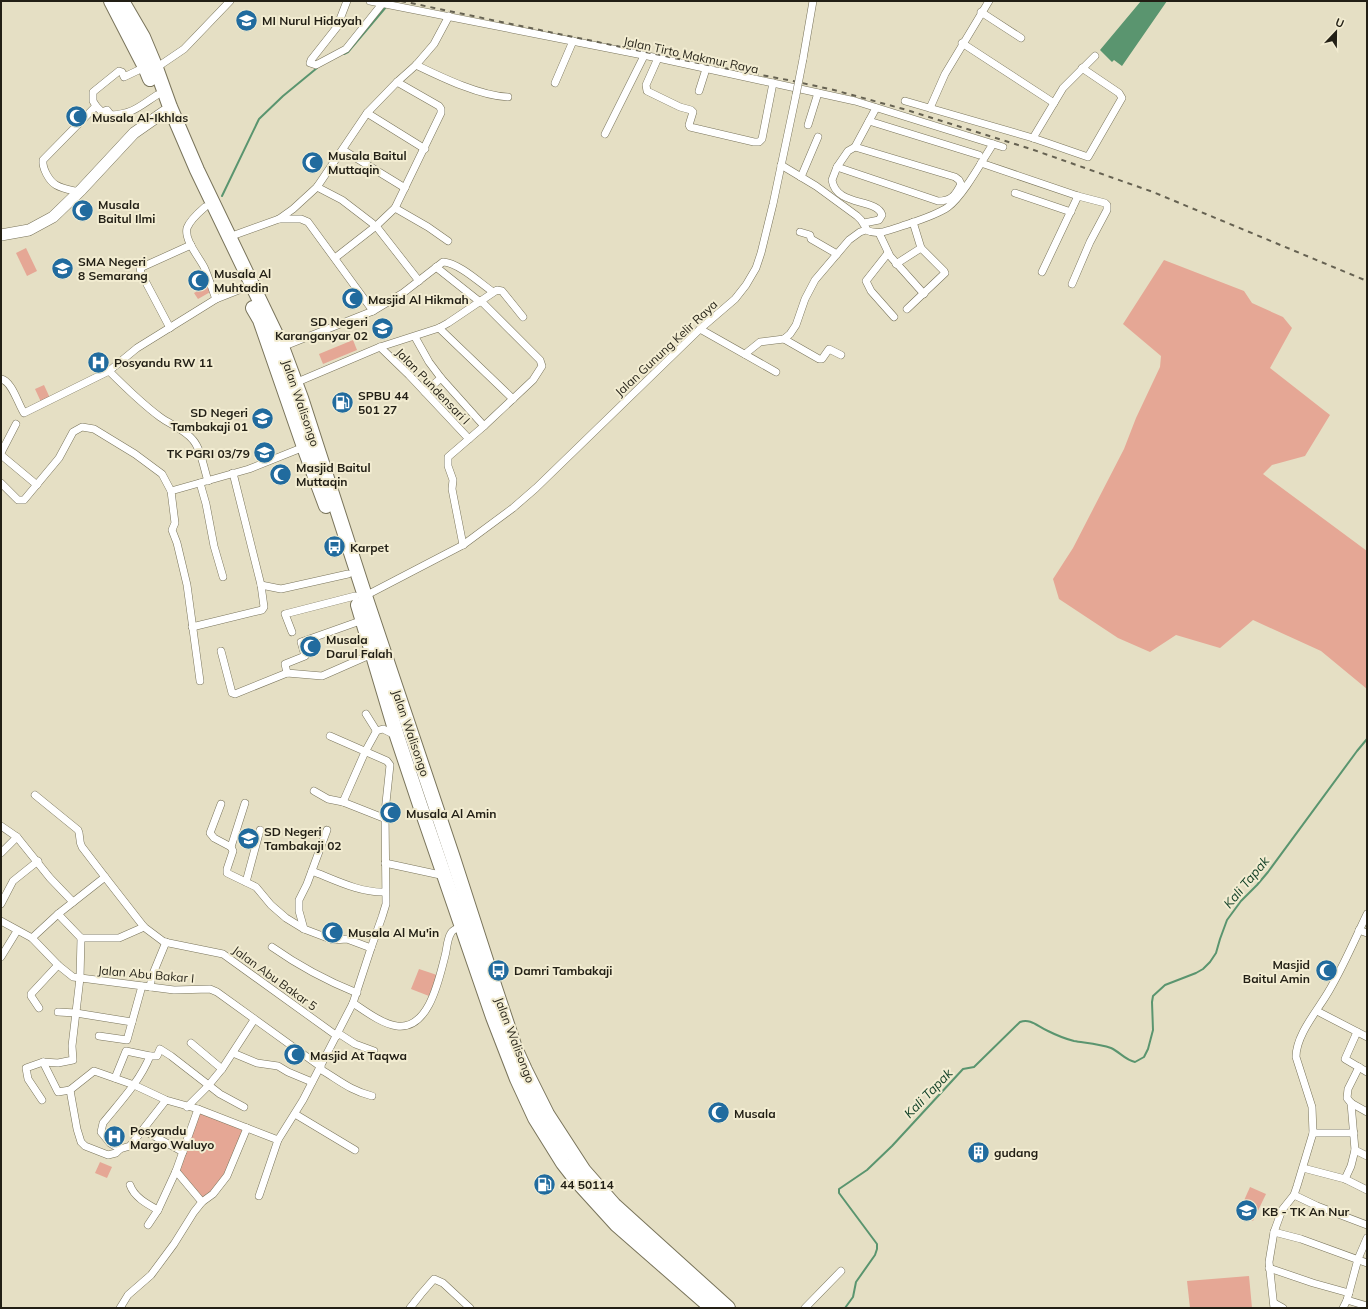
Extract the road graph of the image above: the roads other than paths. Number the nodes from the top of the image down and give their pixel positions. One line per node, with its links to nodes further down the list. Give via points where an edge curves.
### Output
1 (111, 1): 18 (highway)
2 (122, 1): 18 (highway, via 143,37)
3 (230, 1): 18 (street, via 184,49)
4 (347, 1): 8 (street, via 337,27 310,63 316,65 346,49)
5 (370, 1): 8 (street, Jalan Tirto Makmur Raya)
6 (813, 1): 47 (street, Jalan Gunung Kelir Raya, bridge)
7 (989, 1): 9 (street)
8 (386, 5): 10 (street, Jalan Tirto Makmur Raya)
9 (981, 12): 11 (street); 13 (street)
10 (449, 16): 12 (street, Jalan Tirto Makmur Raya); 17 (street, via 434,44)
11 (1021, 38)
12 (573, 41): 14 (street, Jalan Tirto Makmur Raya); 22 (street)
13 (962, 43): 29 (street); 32 (street)
14 (644, 56): 16 (street, Jalan Tirto Makmur Raya); 37 (street)
15 (1094, 56): 19 (street)
16 (658, 58): 20 (street, Jalan Tirto Makmur Raya); 23 (street, via 646,85 647,91 692,111 690,127 754,142 760,142 762,139)
17 (416, 65): 21 (street); 27 (street, via 474,90)
18 (151, 67): 26 (highway); 30 (street, via 124,77 119,71 92,92); 33 (highway)
19 (1082, 68): 29 (street, via 1063,88); 39 (street, via 1119,93 1122,98 1088,157)
20 (706, 69): 23 (street, Jalan Tirto Makmur Raya); 24 (street)
21 (397, 82): 34 (street); 43 (street, via 441,109)
22 (555, 83)
23 (772, 83): 25 (street, Jalan Tirto Makmur Raya)
24 (699, 91)
25 (818, 93): 31 (street, Jalan Tirto Makmur Raya); 36 (street)
26 (157, 95): 30 (street, via 133,111 118,115 111,115 107,110 102,112); 33 (highway)
27 (508, 97)
28 (905, 101): 32 (street)
29 (1054, 103): 39 (street)
30 (96, 106): 53 (street, via 43,160 47,174 55,185)
31 (876, 108): 35 (street); 40 (street, Jalan Tirto Makmur Raya)
32 (930, 108): 39 (street)
33 (167, 110): 49 (highway, Jalan Walisongo); 53 (street, via 134,133)
34 (366, 113): 43 (street); 44 (street)
35 (869, 121): 41 (street); 45 (street)
36 (808, 125)
37 (604, 134)
38 (818, 137): 50 (street)
39 (1033, 138)
40 (993, 144): 42 (street, Jalan Tirto Makmur Raya); 46 (street)
41 (855, 147): 48 (street, via 848,151); 48 (street, via 955,177 961,184 953,197 938,201)
42 (1003, 147)
43 (424, 149): 52 (street)
44 (343, 150): 51 (street); 52 (street)
45 (979, 155)
46 (981, 163): 55 (street); 60 (street, via 953,203 946,209)
47 (781, 165): 50 (street); 89 (street, Jalan Gunung Kelir Raya, via 756,268 735,299)
48 (838, 167): 62 (street, via 832,180 841,195 875,208 882,215 879,220)
49 (194, 172): 56 (highway, Jalan Walisongo); 66 (highway, Jalan Walisongo)
50 (802, 177): 62 (street, via 857,216)
51 (317, 186): 59 (street); 61 (street, via 342,200)
52 (405, 188): 57 (street)
53 (79, 192): 65 (street, via 53,217 41,224 29,230)
54 (1015, 193): 58 (street)
55 (1078, 196): 58 (street); 77 (street, via 1105,203 1108,208)
56 (205, 207): 68 (street, via 190,222 187,230); 78 (highway, Jalan Walisongo)
57 (396, 208): 61 (street); 67 (street)
58 (1071, 212): 75 (street)
59 (279, 219): 66 (street); 72 (street, via 301,219 308,222)
60 (913, 222): 64 (street); 69 (street)
61 (374, 224): 72 (street); 76 (street)
62 (865, 227): 64 (street, via 870,232); 71 (street)
63 (800, 232): 71 (street, via 808,234 811,239)
64 (879, 233): 70 (street)
65 (1, 235)
66 (229, 237): 92 (highway, Jalan Walisongo)
67 (448, 241)
68 (191, 245): 81 (street, via 204,268); 87 (street, via 140,268)
69 (921, 248): 73 (street); 80 (street, via 944,271 944,276)
70 (888, 253): 73 (street); 86 (street, via 866,281 871,291)
71 (837, 254): 91 (street, via 815,280 796,325)
72 (334, 258): 84 (street)
73 (896, 264): 80 (street)
74 (436, 267): 76 (street); 79 (street, via 443,262 460,268); 82 (street)
75 (1042, 272)
76 (419, 281): 84 (street)
77 (1072, 284)
78 (244, 288): 81 (street); 106 (highway, Jalan Walisongo, via 260,320)
79 (493, 292): 82 (street); 85 (street, via 501,290)
80 (924, 294): 83 (street)
81 (216, 299): 87 (street)
82 (480, 302): 88 (street); 102 (street, via 542,364 533,380)
83 (907, 309)
84 (372, 311): 92 (street)
85 (523, 317)
86 (894, 317)
87 (170, 328): 96 (street, via 136,348)
88 (439, 328): 90 (street); 102 (street)
89 (700, 329): 94 (street); 114 (street, Jalan Gunung Kelir Raya, via 536,488)
90 (415, 336): 93 (street); 98 (street, via 429,362)
91 (784, 339): 94 (street, via 760,342); 95 (street, via 819,359 822,359 829,349)
92 (282, 347): 100 (highway, Jalan Walisongo)
93 (380, 347): 100 (street); 101 (street, Jalan Pundensari I)
94 (745, 354): 97 (street)
95 (841, 355)
96 (109, 371): 99 (street, via 24,413 9,385); 109 (street, via 134,396 194,440)
97 (776, 372)
98 (442, 378): 101 (street); 104 (street)
99 (3, 380)
100 (295, 384): 118 (highway, Jalan Walisongo)
101 (425, 392): 105 (street, Jalan Pundensari I)
102 (513, 399): 104 (street)
103 (16, 424): 107 (street)
104 (484, 426): 105 (street)
105 (469, 439): 114 (street, via 450,455 447,462 454,480 452,489)
106 (304, 447): 108 (street); 115 (highway, Jalan Walisongo, via 331,517)
107 (1, 454): 112 (street)
108 (233, 473): 109 (street); 117 (street)
109 (208, 480): 111 (street)
110 (1, 483): 112 (street, via 21,501)
111 (200, 483): 113 (street); 116 (street)
112 (37, 485): 113 (street, via 59,458 73,432 82,426 94,429 162,474)
113 (171, 491): 120 (street, via 175,524 172,530 187,585)
114 (463, 545): 118 (street, Jalan Gunung Kelir Raya)
115 (348, 574): 117 (street, via 278,589); 118 (highway, Jalan Walisongo)
116 (223, 577)
117 (261, 585): 120 (street, via 264,606 262,610)
118 (360, 596): 119 (highway, Jalan Walisongo); 121 (street, Jalan Gunung Kelir Raya, via 285,614); 240 (highway, Jalan Walisongo, via 453,858 513,1041 547,1114 584,1171 614,1205)
119 (363, 620): 123 (highway, Jalan Walisongo); 124 (street, via 301,642 305,656 285,664)
120 (192, 626): 125 (street)
121 (292, 632)
122 (221, 651): 124 (street, via 234,694)
123 (372, 654): 124 (street, via 322,676); 129 (highway, Jalan Walisongo)
124 (287, 673)
125 (200, 681)
126 (366, 714): 127 (street)
127 (376, 731): 129 (street, via 383,729); 130 (street)
128 (330, 736): 130 (street)
129 (397, 736): 146 (highway, Jalan Walisongo)
130 (365, 752): 133 (street); 136 (street, via 387,761 390,765)
131 (314, 791): 133 (street, via 328,799)
132 (34, 795): 147 (street, Jalan Abu Bakar 5, via 78,830 79,842)
133 (343, 802): 136 (street)
134 (245, 803): 141 (street)
135 (221, 804): 141 (street, via 210,833)
136 (386, 819): 144 (street)
137 (1, 826): 140 (street)
138 (260, 830): 148 (street)
139 (327, 830): 145 (street)
140 (17, 837): 142 (street); 143 (street)
141 (231, 847): 148 (street, via 233,851 227,873)
142 (1, 853)
143 (38, 861): 150 (street); 151 (street, via 13,881)
144 (385, 863): 146 (street); 149 (street)
145 (312, 871): 149 (street, via 359,889); 157 (street, via 299,900)
146 (445, 876): 155 (highway, Jalan Walisongo)
147 (105, 877): 150 (street); 156 (street, Jalan Abu Bakar 5)
148 (246, 882): 157 (street, via 256,887 286,918)
149 (385, 892): 165 (street, via 386,904)
150 (73, 902): 152 (street)
151 (1, 904)
152 (58, 914): 161 (street); 162 (street)
153 (1367, 914): 158 (street)
154 (1, 921): 159 (street)
155 (462, 926): 172 (street, via 451,933 432,997 418,1020 404,1026 393,1025); 239 (highway, Jalan Walisongo, via 517,1079 535,1118 563,1163 617,1225)
156 (144, 927): 162 (street, via 119,938); 163 (street, Jalan Abu Bakar 5)
157 (304, 929): 165 (street, via 333,940 347,939)
158 (1359, 930): 160 (street); 174 (street)
159 (17, 931): 161 (street); 166 (street)
160 (1367, 933)
161 (32, 938): 167 (street, Jalan Abu Bakar I)
162 (81, 938): 168 (street)
163 (166, 942): 170 (street); 180 (street, Jalan Abu Bakar 5, via 222,954)
164 (272, 947): 171 (street, via 294,963)
165 (371, 948): 171 (street)
166 (1, 958)
167 (58, 965): 168 (street, Jalan Abu Bakar I, via 70,976); 173 (street, via 31,994)
168 (80, 978): 169 (street, Jalan Abu Bakar I); 176 (street)
169 (142, 986): 170 (street, Jalan Abu Bakar I); 178 (street)
170 (150, 987): 177 (street, Jalan Abu Bakar I, via 213,990)
171 (357, 993): 172 (street)
172 (353, 1003): 180 (street)
173 (39, 1008)
174 (1317, 1011): 179 (street); 208 (street, via 1296,1048 1296,1057 1312,1107)
175 (58, 1012): 176 (street)
176 (76, 1013): 178 (street); 187 (street, via 73,1061)
177 (254, 1020): 185 (street); 189 (street, Jalan Abu Bakar I)
178 (132, 1022): 181 (street, via 127,1040)
179 (1357, 1032): 182 (street); 188 (street, via 1345,1059)
180 (337, 1035): 184 (street, Jalan Abu Bakar 5); 189 (street)
181 (100, 1036)
182 (1367, 1037)
183 (191, 1043): 190 (street)
184 (374, 1051)
185 (233, 1053): 190 (street); 193 (street, via 257,1063 278,1066)
186 (150, 1056): 192 (street, via 126,1051); 194 (street); 195 (street, via 157,1056 161,1049)
187 (42, 1062): 196 (street, via 58,1092); 198 (street, via 25,1069 28,1079)
188 (1359, 1067): 191 (street); 200 (street, via 1347,1093)
189 (320, 1068): 193 (street); 197 (street, Jalan Abu Bakar I, via 345,1086)
190 (222, 1069): 195 (street)
191 (1367, 1072)
192 (116, 1078): 194 (street); 196 (street, via 94,1071)
193 (312, 1082): 205 (street)
194 (134, 1085): 199 (street); 211 (street, via 100,1130 110,1143)
195 (208, 1086): 201 (street); 202 (street)
196 (70, 1090): 211 (street, via 82,1144 108,1155)
197 (372, 1096)
198 (42, 1100)
199 (166, 1100): 201 (street); 207 (street)
200 (1351, 1103): 204 (street); 209 (street)
201 (187, 1107): 203 (street)
202 (244, 1107)
203 (198, 1109): 206 (street); 214 (street)
204 (1367, 1112)
205 (295, 1114): 210 (street); 212 (street)
206 (247, 1128): 210 (street); 223 (street, via 227,1176 214,1194)
207 (143, 1130): 211 (street, via 130,1146); 214 (street)
208 (1313, 1133): 209 (street); 216 (street)
209 (1354, 1133): 213 (street)
210 (278, 1140): 222 (street)
211 (120, 1149)
212 (355, 1150)
213 (1355, 1150): 215 (street); 218 (street)
214 (183, 1152): 217 (street)
215 (1367, 1156)
216 (1303, 1168): 218 (street); 221 (street)
217 (176, 1171): 223 (street); 224 (street)
218 (1345, 1179): 220 (street)
219 (130, 1185): 224 (street, via 136,1195)
220 (1367, 1190)
221 (1294, 1195): 226 (street); 227 (street, via 1282,1210)
222 (259, 1196)
223 (202, 1202): 236 (street, via 174,1244 150,1275 128,1295)
224 (158, 1210): 225 (street)
225 (148, 1225)
226 (1367, 1225)
227 (1274, 1232): 229 (street); 231 (street)
228 (1367, 1238): 229 (street)
229 (1358, 1259): 230 (street); 233 (street)
230 (1367, 1263)
231 (1270, 1268): 233 (street); 234 (street)
232 (841, 1271): 241 (street)
233 (1348, 1296): 235 (street); 243 (street)
234 (1274, 1306): 242 (street)
235 (1367, 1306)
236 (120, 1308)
237 (410, 1308): 238 (street, via 434,1279 443,1283)
238 (470, 1308)
239 (712, 1308)
240 (728, 1308)
241 (806, 1308)
242 (1283, 1308)
243 (1343, 1308)

